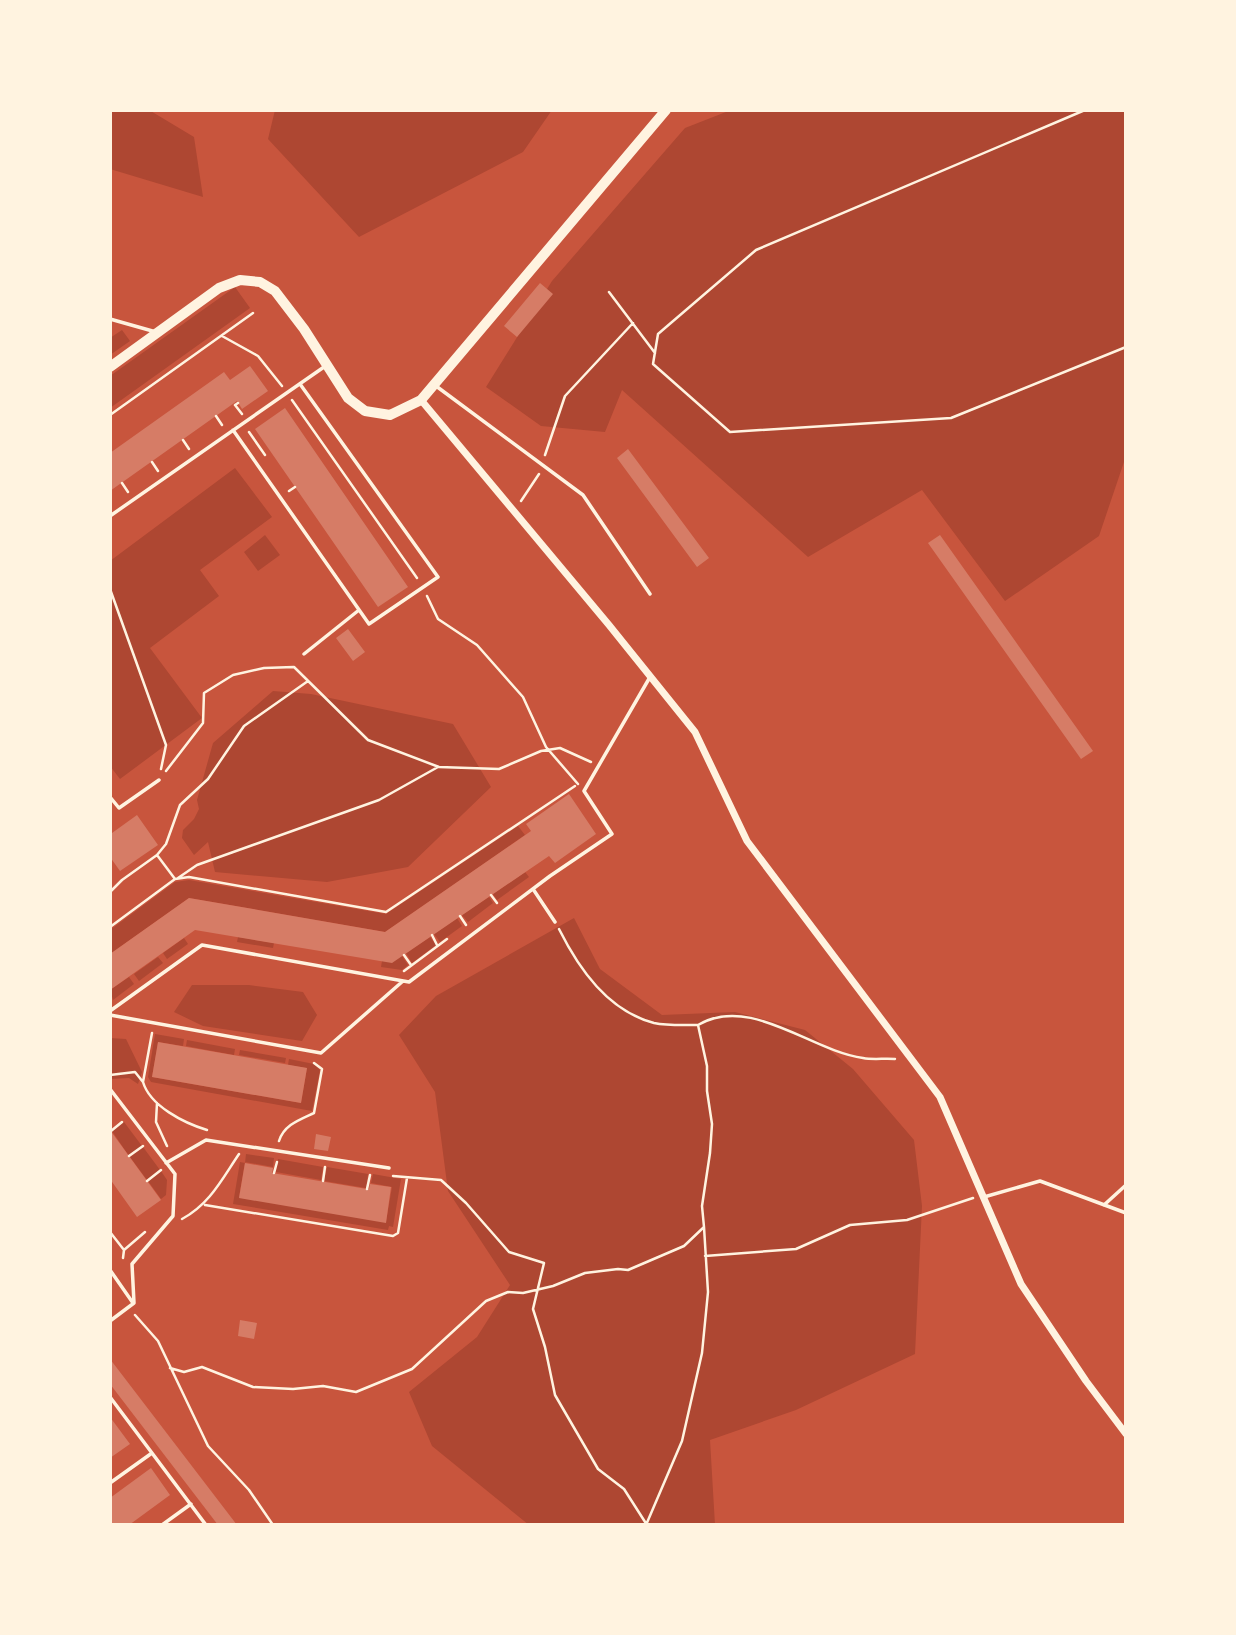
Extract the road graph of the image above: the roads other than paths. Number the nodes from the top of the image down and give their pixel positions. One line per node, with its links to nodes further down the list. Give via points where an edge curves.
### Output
1 (666, 110): 7 (main road)
2 (110, 319): 3 (lane)
3 (158, 332): 4 (main road, via 219,288 240,280 260,282 275,291); 5 (main road)
4 (327, 365): 6 (lane); 8 (main road, via 348,398 365,411 390,415)
5 (110, 367)
6 (300, 384): 9 (lane); 12 (lane, via 438,577 369,624)
7 (434, 385): 8 (main road); 11 (lane, via 583,495)
8 (421, 400): 14 (street)
9 (233, 430): 10 (lane); 12 (lane)
10 (110, 516)
11 (650, 594)
12 (359, 610): 13 (lane)
13 (304, 654)
14 (650, 677): 17 (lane, via 584,791 612,834); 25 (street, via 695,732 747,841 940,1097)
15 (159, 780): 16 (lane, via 119,808)
16 (110, 797)
17 (533, 889): 18 (lane); 19 (lane, via 410,982)
18 (555, 922)
19 (403, 981): 20 (lane, via 202,946); 20 (lane, via 321,1053)
20 (110, 1013)
21 (110, 1089): 22 (lane)
22 (166, 1163): 23 (lane, via 206,1140); 29 (lane, via 175,1174 173,1216 132,1264)
23 (389, 1168)
24 (1126, 1185): 26 (lane)
25 (983, 1195): 26 (lane, via 1040,1181); 34 (street, via 1021,1284)
26 (1104, 1205): 27 (lane)
27 (1126, 1213)
28 (110, 1271): 29 (lane)
29 (134, 1303): 30 (lane)
30 (110, 1321)
31 (110, 1397): 32 (lane)
32 (115, 1403): 33 (lane); 35 (lane)
33 (110, 1406)
34 (1126, 1434)
35 (152, 1453): 36 (lane); 37 (lane)
36 (110, 1483)
37 (191, 1504): 38 (lane); 39 (lane)
38 (162, 1525)
39 (206, 1525)

